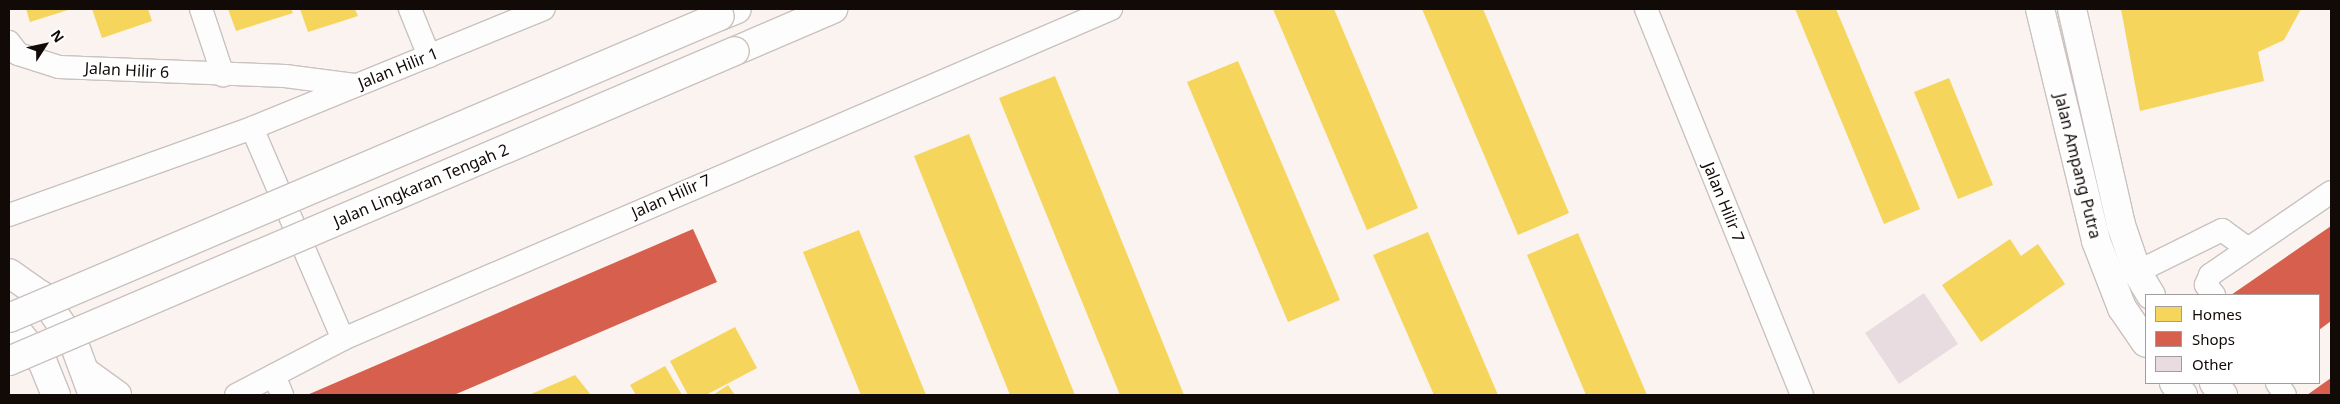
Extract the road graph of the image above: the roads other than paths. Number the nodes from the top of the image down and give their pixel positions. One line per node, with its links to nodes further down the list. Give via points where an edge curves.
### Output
1 (201, 9): 12 (street)
2 (410, 9): 11 (street)
3 (544, 9): 11 (street, Jalan Hilir 1)
4 (833, 9): 25 (main road, Jalan Lingkaran Tengah 2, bridge)
5 (1111, 9): 23 (street, Jalan Hilir 7)
6 (1646, 9): 34 (street, Jalan Hilir 7)
7 (2040, 9): 24 (main road, Jalan Ampang Putra, via 2096,241 2122,308)
8 (2072, 9): 18 (main road, Jalan Ampang Putra, via 2121,225)
9 (728, 13): 22 (main road, bridge)
10 (9, 42): 12 (street, Jalan Hilir 6, via 18,54 59,67)
11 (428, 56): 13 (street, Jalan Hilir 1)
12 (222, 75): 13 (street, Jalan Hilir 6, via 285,76)
13 (356, 85): 14 (street, Jalan Hilir 1)
14 (252, 128): 16 (street, Jalan Hilir 1); 23 (street)
15 (2331, 192): 17 (street)
16 (9, 215)
17 (2247, 248): 18 (street, via 2222,230); 21 (street, via 2210,275 2206,285)
18 (2137, 272): 20 (main road, Jalan Ampang Putra)
19 (9, 273): 29 (main road, via 41,295)
20 (2150, 294)
21 (2213, 294)
22 (9, 320): 31 (main road, via 43,363)
23 (343, 339): 30 (street, Jalan Hilir 7)
24 (2145, 341)
25 (9, 361)
26 (2175, 384): 35 (main road)
27 (2215, 384): 36 (main road)
28 (2278, 384): 37 (street)
29 (91, 385): 32 (main road)
30 (278, 385): 33 (street, Jalan Hilir 7)
31 (56, 395)
32 (117, 395)
33 (236, 395)
34 (1802, 395)
35 (2183, 395)
36 (2223, 395)
37 (2286, 395)

